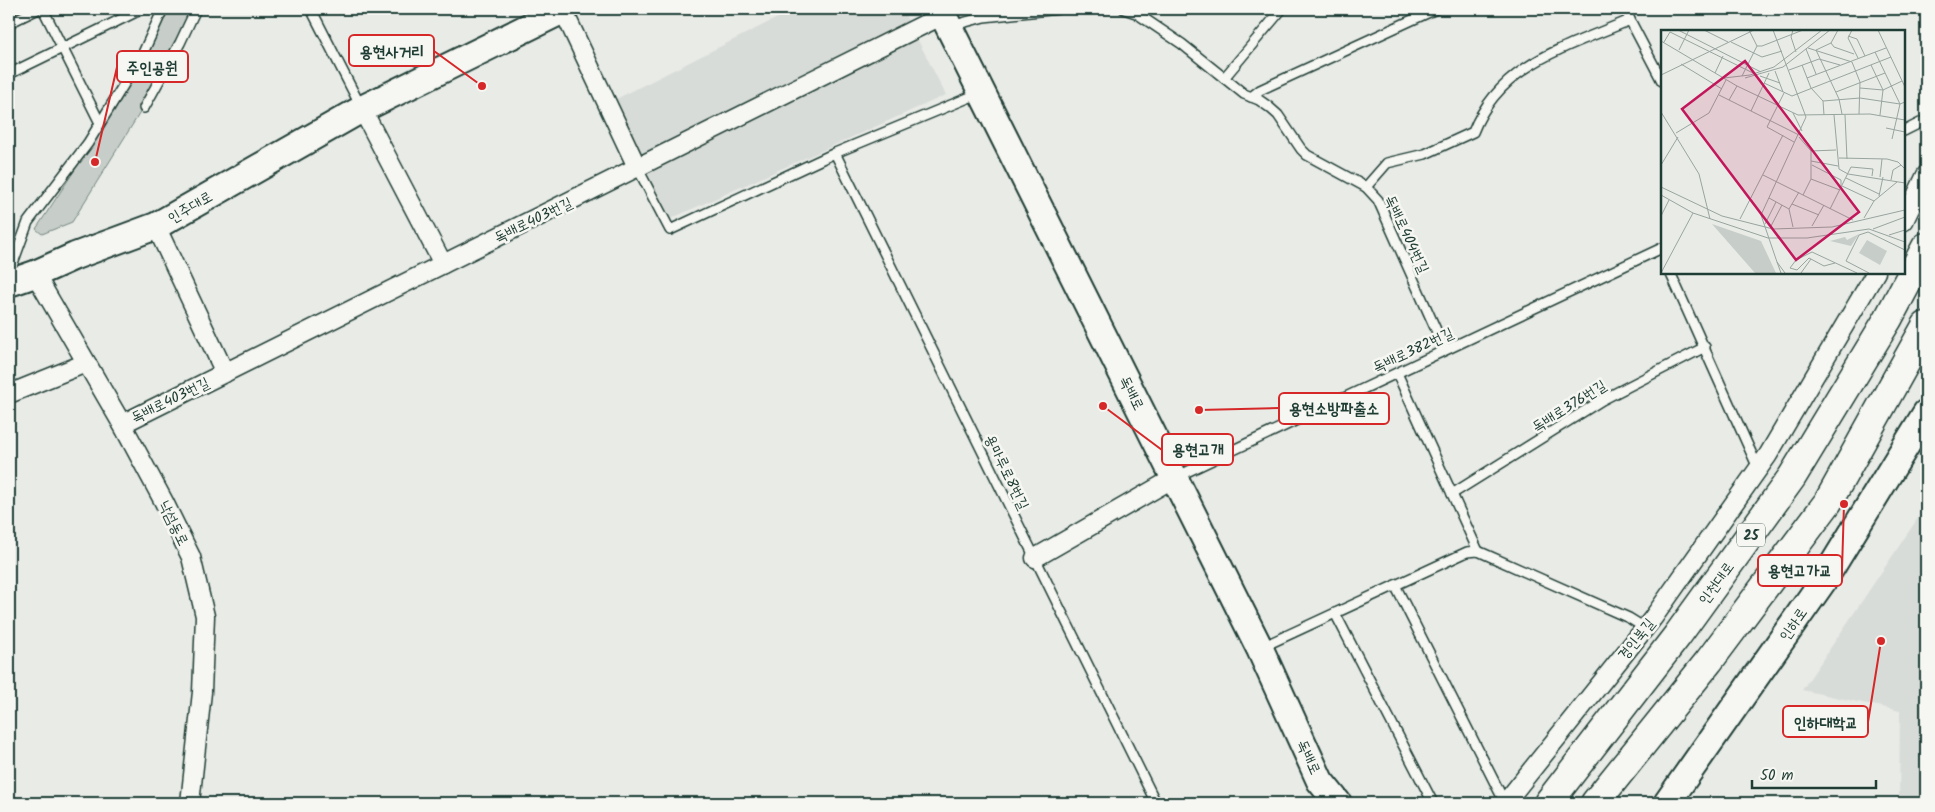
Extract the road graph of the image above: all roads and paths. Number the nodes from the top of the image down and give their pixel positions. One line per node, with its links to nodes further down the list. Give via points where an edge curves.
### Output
1 (38, 9): 16 (lane)
2 (43, 9): 17 (lane)
3 (142, 9): 17 (lane)
4 (163, 9): 26 (lane, via 143,53)
5 (196, 9): 23 (lane)
6 (311, 9): 24 (lane)
7 (564, 9): 24 (main road, 인주대로); 29 (street)
8 (1059, 9): 14 (lane, via 984,17)
9 (1124, 9): 13 (lane, 독배로404번길)
10 (1282, 9): 19 (lane)
11 (1436, 9): 22 (lane)
12 (1626, 9): 15 (lane)
13 (1138, 11): 19 (lane, 독배로404번길)
14 (944, 17): 21 (main road, 독배로); 29 (street, 독배로403번길)
15 (1630, 20): 20 (lane); 31 (lane, via 1524,67 1480,113 1473,132 1425,154 1387,164)
16 (9, 23)
17 (63, 48): 18 (lane); 26 (lane)
18 (9, 74)
19 (1224, 78): 22 (lane, 독배로404번길)
20 (1661, 79)
21 (983, 91): 28 (lane); 52 (main road, 독배로)
22 (1251, 97): 31 (lane, 독배로404번길, via 1278,115 1307,155)
23 (144, 108)
24 (362, 109): 33 (main road, 인주대로); 36 (street)
25 (1926, 120): 27 (lane)
26 (100, 123): 37 (lane, via 88,144 28,222)
27 (1905, 130)
28 (835, 153): 29 (lane, via 670,230); 55 (lane, 용마루로8번길)
29 (637, 167): 36 (street, 독배로403번길)
30 (1926, 175): 32 (street)
31 (1366, 187): 44 (lane, 독배로404번길, via 1378,200)
32 (1905, 219)
33 (156, 226): 38 (main road, 인주대로); 46 (street)
34 (1926, 247): 65 (highway, 인천대로 / 25, via 1888,319 1792,477 1677,636)
35 (1661, 252): 44 (lane, 독배로382번길)
36 (443, 264): 46 (street, 독배로403번길)
37 (9, 274)
38 (35, 274): 41 (main road, 인주대로); 45 (street, 낙섬동로)
39 (1671, 274): 43 (lane)
40 (1875, 274): 51 (street, 경인북길)
41 (9, 283)
42 (1926, 326): 66 (highway, via 1828,502 1710,661)
43 (1705, 347): 51 (lane); 53 (lane, 독배로376번길, via 1602,400)
44 (1445, 350): 47 (lane, 독배로382번길)
45 (86, 363): 48 (street); 50 (street, 낙섬동로)
46 (225, 373): 50 (street, 독배로403번길)
47 (1397, 373): 52 (lane, 독배로382번길); 53 (lane)
48 (9, 394)
49 (1926, 413): 67 (main road, 인하로, via 1823,581)
50 (122, 424): 60 (street, 낙섬동로, via 191,557 205,616 202,692)
51 (1758, 468): 58 (street, 경인북길)
52 (1174, 478): 55 (street); 59 (main road, 독배로)
53 (1452, 494): 54 (lane)
54 (1478, 551): 56 (lane, via 1467,552); 58 (lane)
55 (1034, 558): 61 (lane, 용마루로8번길)
56 (1395, 585): 57 (lane); 64 (lane, 경인북길)
57 (1335, 613): 59 (lane); 63 (lane)
58 (1645, 628): 64 (street, 경인북길)
59 (1260, 649): 62 (main road, 독배로, via 1320,780)
60 (190, 803)
61 (1156, 803)
62 (1338, 803)
63 (1433, 803)
64 (1505, 803)
65 (1548, 803)
66 (1595, 803)
67 (1666, 803)

